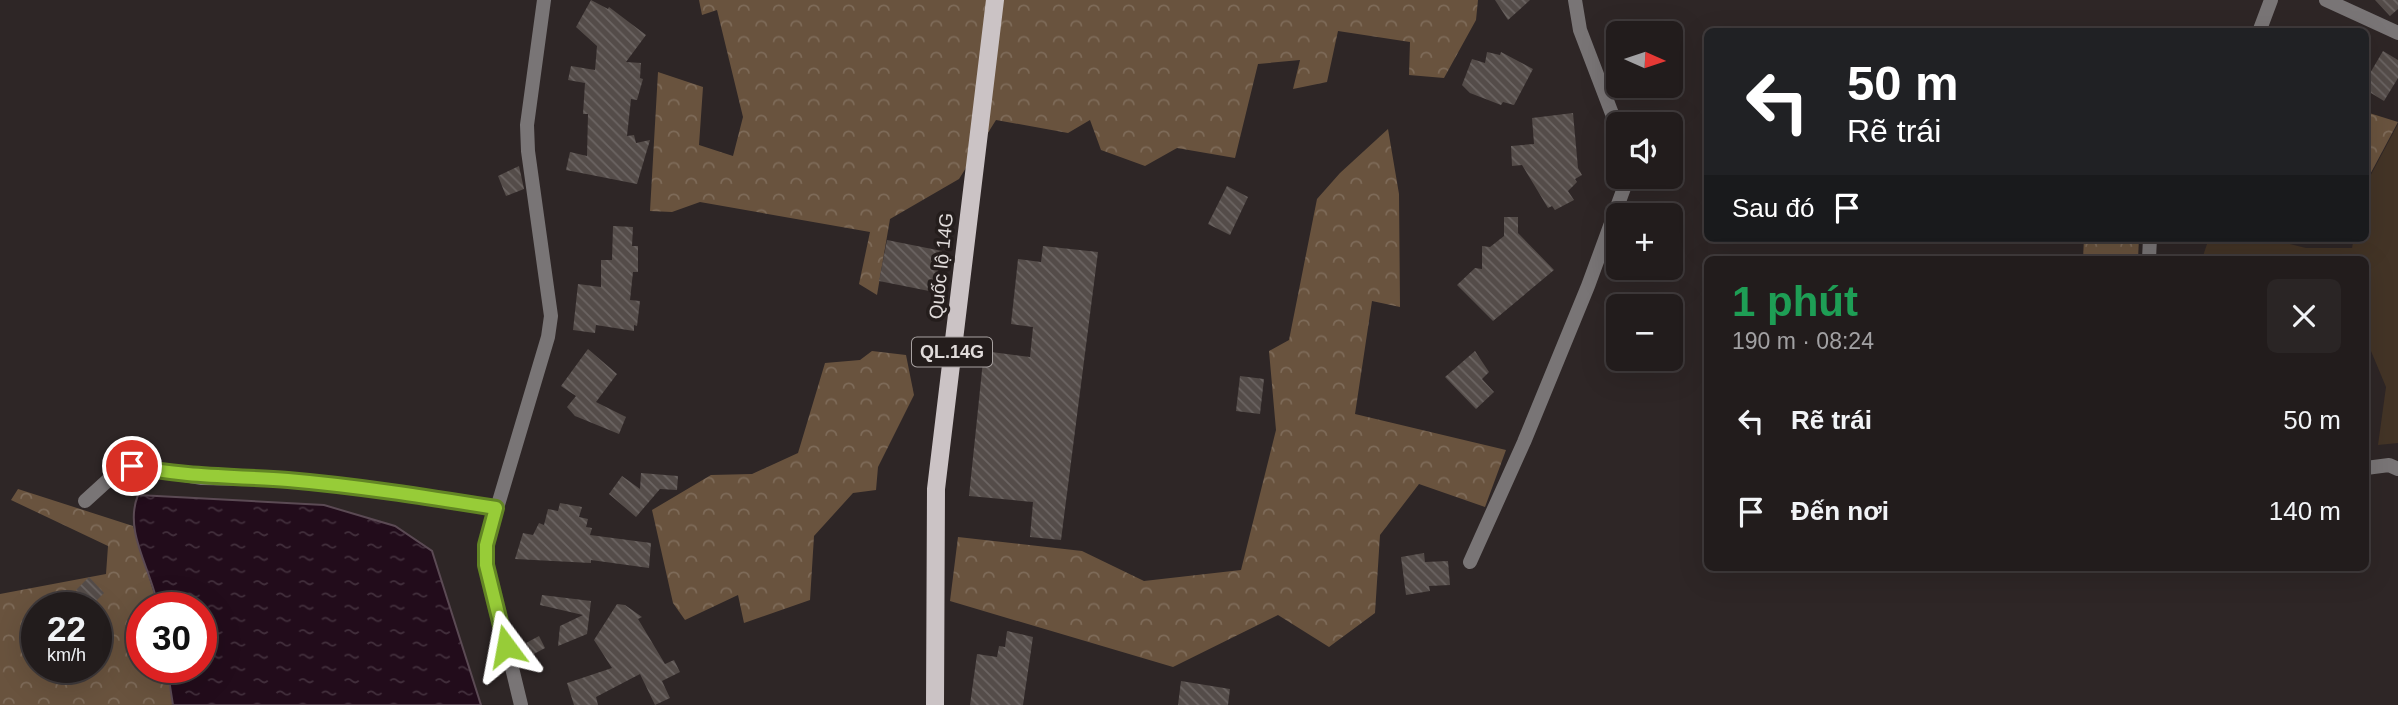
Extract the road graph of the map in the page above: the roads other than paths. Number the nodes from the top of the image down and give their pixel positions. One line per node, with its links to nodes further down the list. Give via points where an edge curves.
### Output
1 (544, 0): 13 (street, via 527,125 551,316)
2 (995, 0): 16 (main road, Quốc lộ 14G / QL.14G, via 936,489)
3 (1575, 0): 8 (street, via 1580,30)
4 (2271, 0): 6 (street)
5 (2326, 0): 7 (street)
6 (2260, 28)
7 (2398, 33)
8 (1611, 112)
9 (1624, 189): 14 (street, via 1524,442)
10 (2369, 468): 11 (street, via 2393,465)
11 (2398, 469)
12 (85, 501): 13 (street, via 118,471 132,466 202,478 379,489)
13 (496, 508): 15 (street, via 486,565)
14 (1470, 562)
15 (521, 705)
16 (935, 705)

